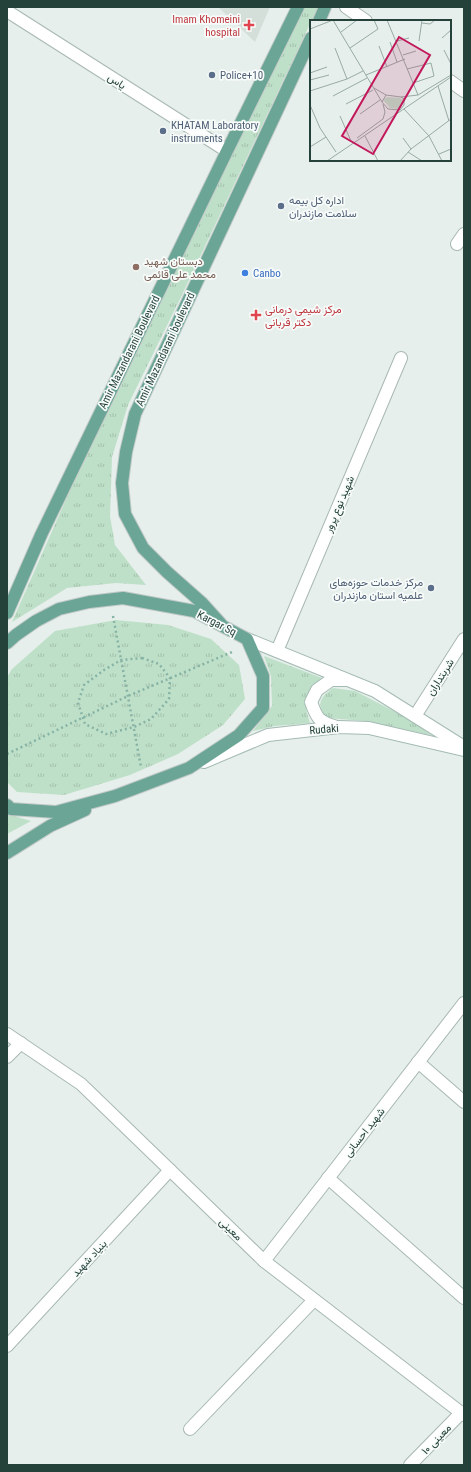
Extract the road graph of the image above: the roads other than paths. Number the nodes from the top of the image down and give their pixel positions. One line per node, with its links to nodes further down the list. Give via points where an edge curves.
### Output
1 (298, 7): 10 (main road, Amir Mazandarani Boulevard)
2 (326, 7): 5 (main road)
3 (346, 7): 6 (street)
4 (7, 11): 10 (street, یاس)
5 (320, 20)
6 (365, 20)
7 (310, 40): 15 (main road, Amir Mazandarani boulevard, via 135,414 126,452 122,483 125,514 143,548)
8 (451, 82): 9 (street)
9 (464, 91)
10 (227, 151): 14 (main road, Amir Mazandarani Boulevard, via 44,528)
11 (464, 234): 12 (street)
12 (457, 244)
13 (401, 358): 19 (street, شهید نوع پرور)
14 (7, 614)
15 (221, 624): 17 (main road, Kargar Sq); 18 (main road, Kargar Sq, via 194,611 123,598 59,609 36,621)
16 (464, 638): 21 (street, شربتداران)
17 (249, 642): 19 (street, Rudaki); 24 (main road, via 263,676 263,708 240,735)
18 (7, 643)
19 (277, 651): 20 (street, Rudaki)
20 (350, 681): 21 (street, Rudaki, via 375,691); 22 (street, via 331,680 317,690 311,702 316,716 325,724)
21 (415, 716): 23 (street, Rudaki)
22 (339, 727): 23 (street, Rudaki, via 369,728); 24 (street, Rudaki, via 268,735)
23 (464, 749)
24 (189, 768): 25 (main road)
25 (115, 796): 26 (main road, via 56,812 11,809); 27 (main road, via 50,826)
26 (7, 805)
27 (7, 852)
28 (464, 1003): 32 (street, شهید احسانی)
29 (7, 1034): 30 (street, معینی)
30 (21, 1043): 31 (street); 34 (street, معینی, via 81,1084)
31 (7, 1057)
32 (418, 1062): 33 (street); 35 (street, شهید احسانی)
33 (464, 1102)
34 (170, 1170): 36 (street, معینی); 39 (street, بنیاد شهید)
35 (328, 1178): 36 (street, شهید احسانی); 37 (street)
36 (264, 1261): 38 (street, معینی)
37 (464, 1298)
38 (314, 1300): 40 (street, معینی); 41 (street)
39 (7, 1346)
40 (462, 1414): 42 (street, معینی ۱۰)
41 (190, 1429)
42 (410, 1465)

